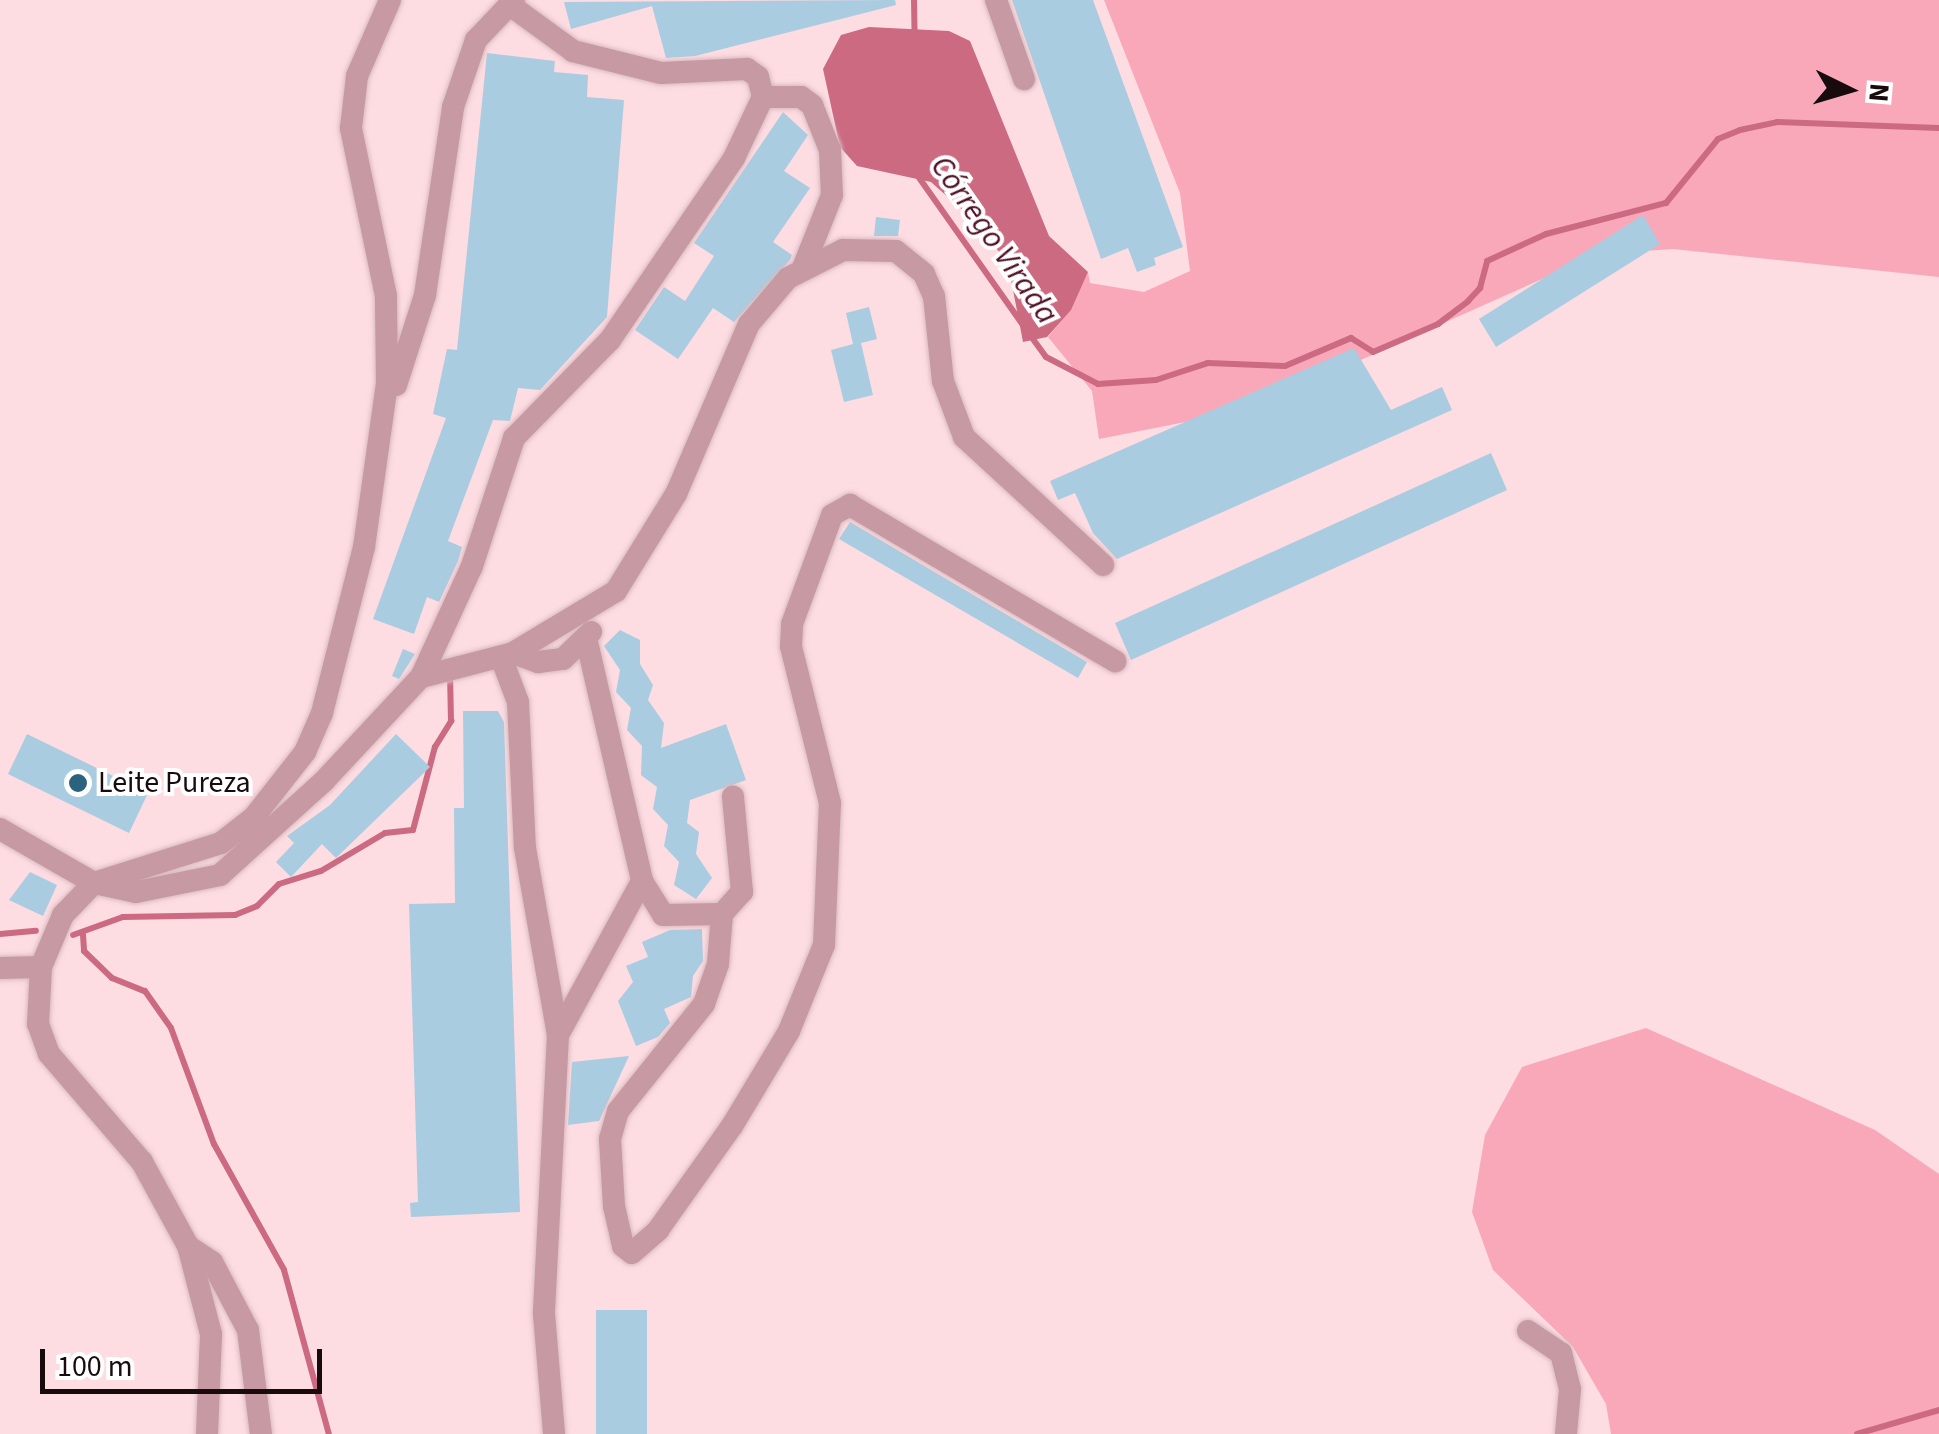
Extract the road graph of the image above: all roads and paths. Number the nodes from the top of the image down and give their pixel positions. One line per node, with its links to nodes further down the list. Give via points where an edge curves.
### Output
1 (390, 0): 7 (street, via 357,76 351,128 386,296 390,341)
2 (996, 0): 4 (street)
3 (512, 3): 5 (street, via 573,50 661,73 747,69 758,77); 7 (street, via 476,40 453,107 424,295)
4 (1024, 80)
5 (763, 97): 6 (street, via 801,96 812,105 830,150 832,195); 13 (street, via 734,158 610,340 514,438 472,566)
6 (802, 268): 8 (street, via 871,246 911,260 934,296 942,381 964,437); 9 (street, via 750,324 676,494 630,575)
7 (383, 423): 17 (street, via 336,665 305,752 254,817 221,843)
8 (1103, 565)
9 (601, 605): 10 (street); 11 (street)
10 (587, 642): 11 (street, via 563,659); 16 (street)
11 (507, 655): 13 (street); 21 (street, via 518,702 524,848)
12 (1115, 660): 18 (street, via 850,505 832,516 792,624 791,646 830,803 824,944 789,1031 732,1126 658,1230 632,1253 623,1246 614,1206 610,1139 629,1089 704,1004 718,964)
13 (421, 677): 17 (street, via 324,781 220,875 154,892)
14 (733, 796): 18 (street, via 744,872 742,892)
15 (0, 829): 17 (street)
16 (642, 881): 18 (street, via 663,915); 21 (street)
17 (94, 883): 20 (street, via 63,915)
18 (722, 914)
19 (0, 968): 20 (street)
20 (41, 968): 22 (street, via 38,1024 49,1054 65,1081 142,1162)
21 (558, 1036): 26 (street, via 544,1314)
22 (188, 1246): 24 (street, via 211,1334); 25 (street, via 212,1262 248,1330)
23 (1528, 1331): 27 (street, via 1562,1353 1570,1389)
24 (207, 1434)
25 (262, 1434)
26 (554, 1434)
27 (1566, 1434)

